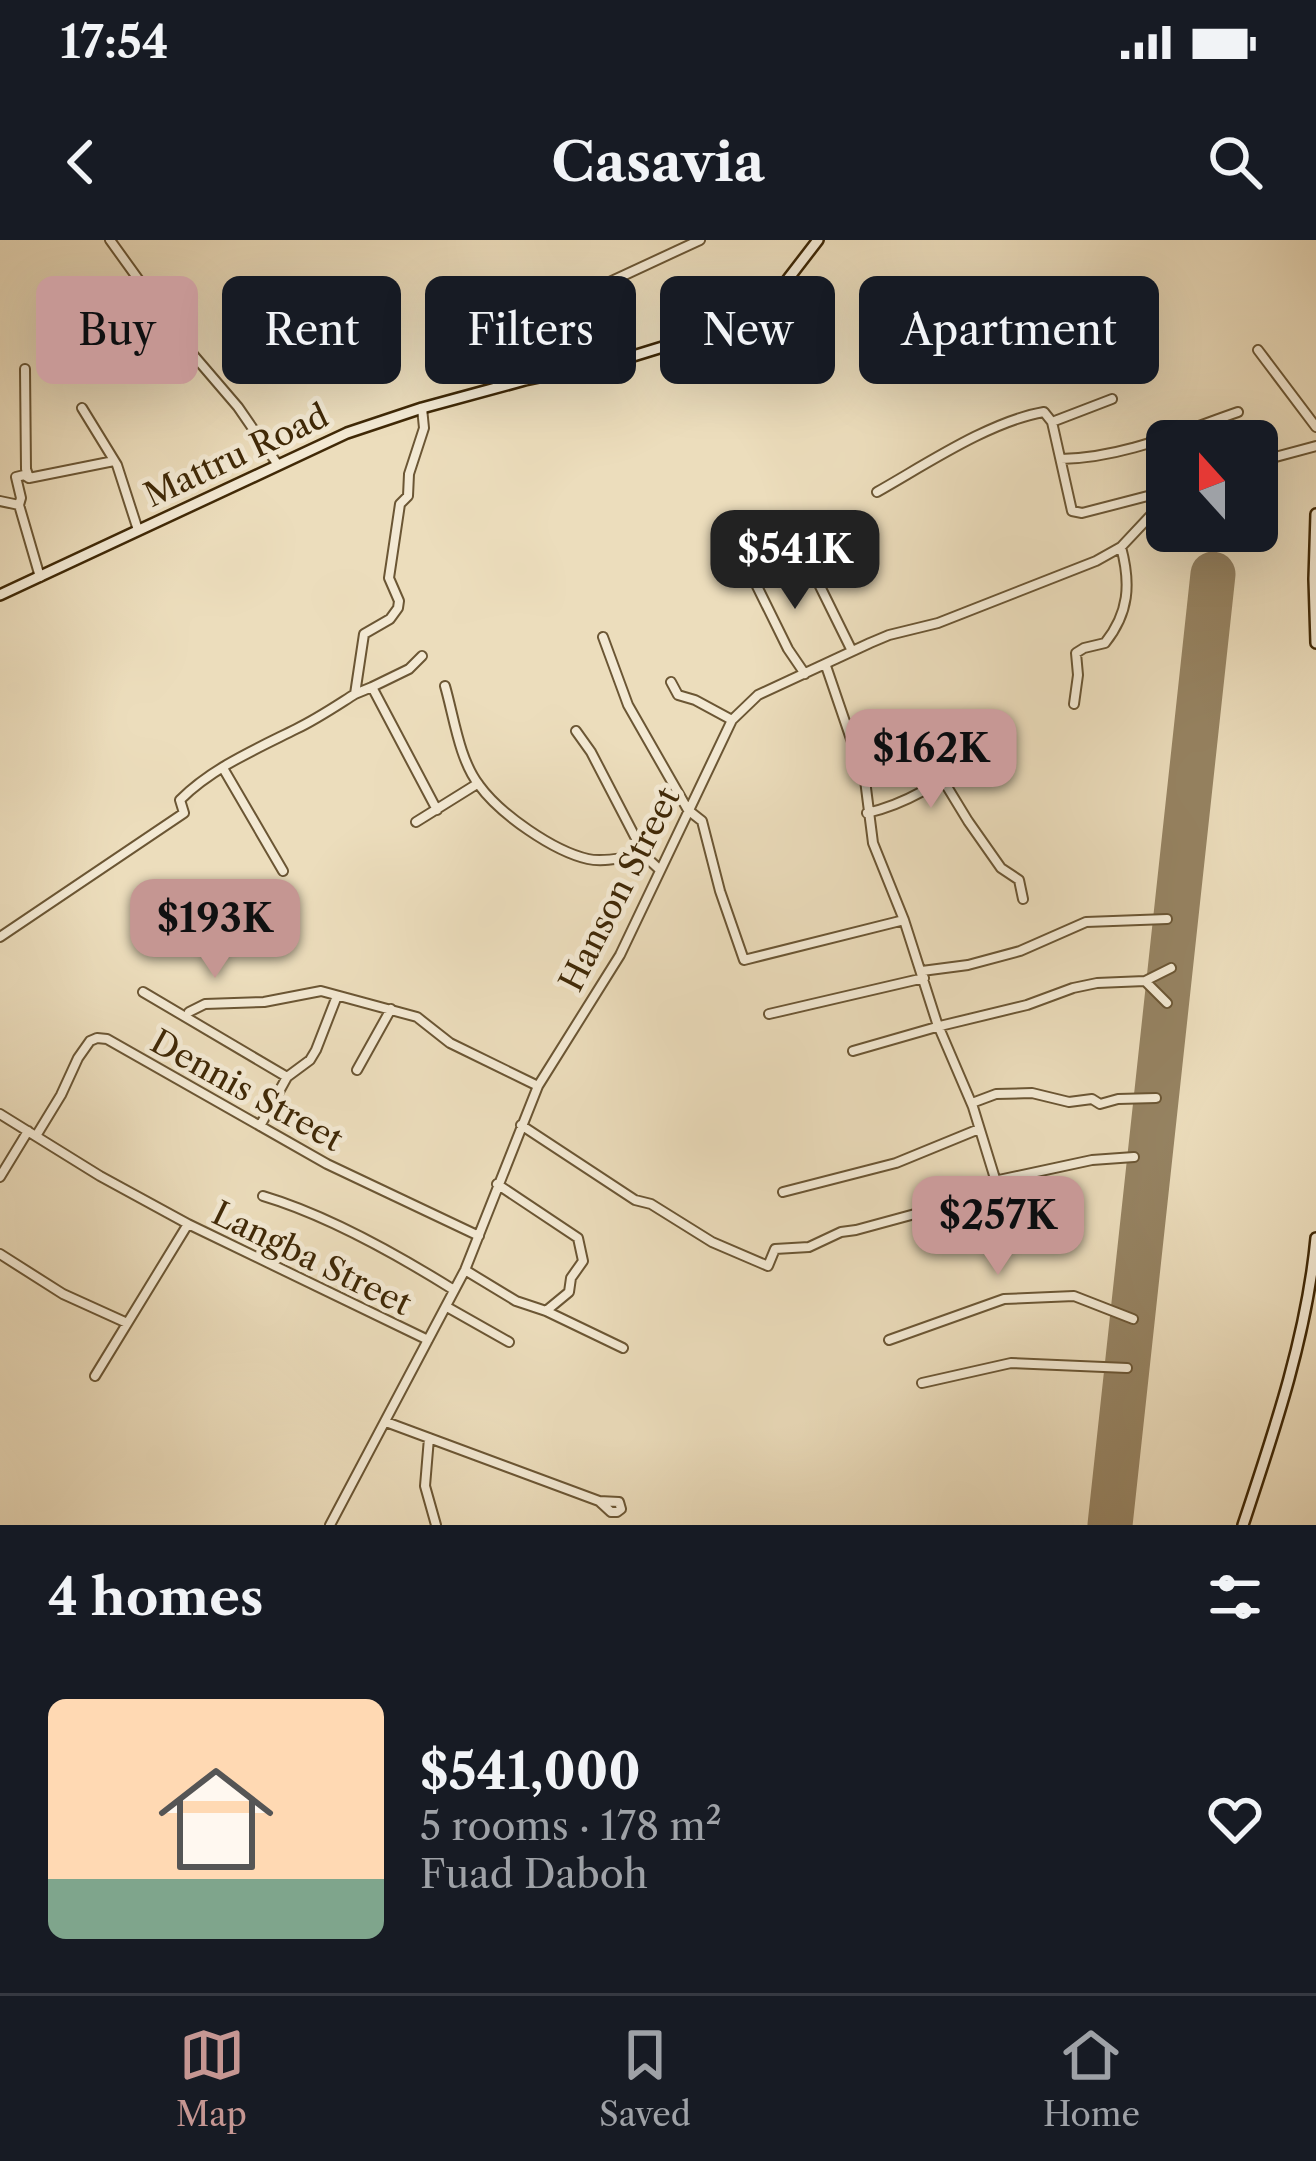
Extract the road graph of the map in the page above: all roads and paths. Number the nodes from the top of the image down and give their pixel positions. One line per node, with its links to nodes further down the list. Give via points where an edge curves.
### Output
1 (110, 240): 19 (street)
2 (700, 240): 4 (street)
3 (818, 240): 6 (main road, Mattru Road, via 778,292 742,316)
4 (623, 276)
5 (1258, 350): 14 (street)
6 (636, 353)
7 (25, 369): 21 (street)
8 (519, 384): 11 (main road, Mattru Road)
9 (1112, 399): 13 (street)
10 (82, 408): 18 (street)
11 (422, 408): 19 (main road, Mattru Road); 44 (street, via 389,578 398,608 364,634)
12 (1238, 412): 17 (street, via 1135,448)
13 (1052, 422): 17 (street); 23 (street, via 1044,412 1030,415)
14 (1316, 427)
15 (1316, 446): 16 (street)
16 (1278, 456)
17 (1061, 459): 24 (street, via 1076,513)
18 (114, 461): 21 (street); 29 (street)
19 (278, 464): 29 (main road, Mattru Road)
20 (16, 477): 21 (street); 22 (street); 26 (street)
21 (29, 478)
22 (0, 479)
23 (877, 492)
24 (1146, 498)
25 (0, 502): 26 (street)
26 (19, 505): 33 (street)
27 (1316, 514): 36 (main road)
28 (1146, 519): 31 (street, Hanson Street)
29 (138, 530): 33 (main road, Mattru Road)
30 (788, 548): 37 (street, via 810,566)
31 (1121, 548): 37 (street, Hanson Street); 45 (street, via 1121,620 1105,643 1076,653)
32 (750, 572): 40 (street)
33 (40, 577): 34 (main road, Mattru Road)
34 (0, 595)
35 (603, 638): 52 (street, via 628,705)
36 (1316, 643)
37 (852, 651): 39 (street, Hanson Street)
38 (422, 656): 42 (street)
39 (826, 666): 40 (street, Hanson Street); 54 (street, via 865,780)
40 (805, 674): 46 (street, Hanson Street, via 758,695)
41 (670, 682): 46 (street, via 678,695)
42 (372, 686): 44 (street); 53 (street)
43 (445, 686): 51 (street)
44 (356, 694): 49 (street)
45 (1074, 704)
46 (732, 720): 52 (street, Hanson Street)
47 (576, 730): 56 (street)
48 (974, 759): 50 (street)
49 (224, 768): 58 (street); 62 (street, via 182,796 184,813)
50 (943, 780): 54 (street); 59 (street, via 1001,868 1019,880)
51 (477, 784): 53 (street); 56 (street, via 514,820 568,852 591,861)
52 (688, 810): 57 (street, Hanson Street); 61 (street, via 702,821 744,960)
53 (437, 811): 55 (street)
54 (867, 813): 61 (street)
55 (416, 822)
56 (645, 856): 57 (street)
57 (660, 870): 76 (street, Hanson Street, via 620,955)
58 (283, 871)
59 (1023, 899)
60 (1167, 919): 64 (street, via 1086,922 1020,951)
61 (904, 920): 64 (street)
62 (0, 937)
63 (1171, 968): 65 (street)
64 (923, 974): 71 (street); 72 (street)
65 (1145, 981): 68 (street); 72 (street, via 1073,988)
66 (143, 992): 75 (street)
67 (337, 995): 69 (street); 70 (street, via 205,1004); 75 (street, via 310,1060)
68 (1167, 1003)
69 (391, 1009): 74 (street); 76 (street)
70 (189, 1012)
71 (769, 1014)
72 (940, 1026): 73 (street); 78 (street)
73 (853, 1052)
74 (357, 1070)
75 (287, 1077): 81 (street)
76 (538, 1086): 80 (street, Hanson Street)
77 (1156, 1098): 78 (street, via 1100,1104 1032,1093)
78 (972, 1103): 82 (street)
79 (0, 1114): 83 (street)
80 (521, 1125): 86 (street, via 635,1200 768,1266 776,1249 937,1208); 87 (street, Hanson Street)
81 (260, 1126): 83 (street, Dennis Street, via 97,1038); 91 (street, Dennis Street)
82 (979, 1129): 86 (street); 88 (street, via 896,1163)
83 (32, 1134): 85 (street); 90 (street)
84 (1134, 1157): 86 (street)
85 (0, 1177)
86 (994, 1181): 92 (street)
87 (497, 1184): 91 (street, Hanson Street); 98 (street, via 578,1238 583,1261 569,1292)
88 (783, 1192)
89 (263, 1196): 96 (street)
90 (188, 1224): 100 (street, Langba Street); 101 (street, Langba Street)
91 (479, 1236): 95 (street, Hanson Street)
92 (1013, 1237)
93 (1316, 1238): 113 (main road, via 1297,1343)
94 (0, 1253): 100 (street)
95 (465, 1270): 96 (street, Hanson Street); 98 (street)
96 (454, 1290): 97 (street, Hanson Street)
97 (447, 1306): 101 (street, Hanson Street); 103 (street)
98 (546, 1311): 104 (street)
99 (1132, 1319): 102 (street, via 1074,1296 1004,1299)
100 (127, 1323): 106 (street, Langba Street)
101 (428, 1340): 108 (street, Hanson Street)
102 (889, 1340)
103 (509, 1342)
104 (623, 1348)
105 (1127, 1368): 107 (street, via 1011,1363)
106 (95, 1376)
107 (922, 1383)
108 (386, 1422): 109 (street); 111 (street, Hanson Street)
109 (429, 1438): 110 (street); 112 (street, via 425,1486)
110 (599, 1501)
111 (330, 1525)
112 (436, 1525)
113 (1243, 1525)

